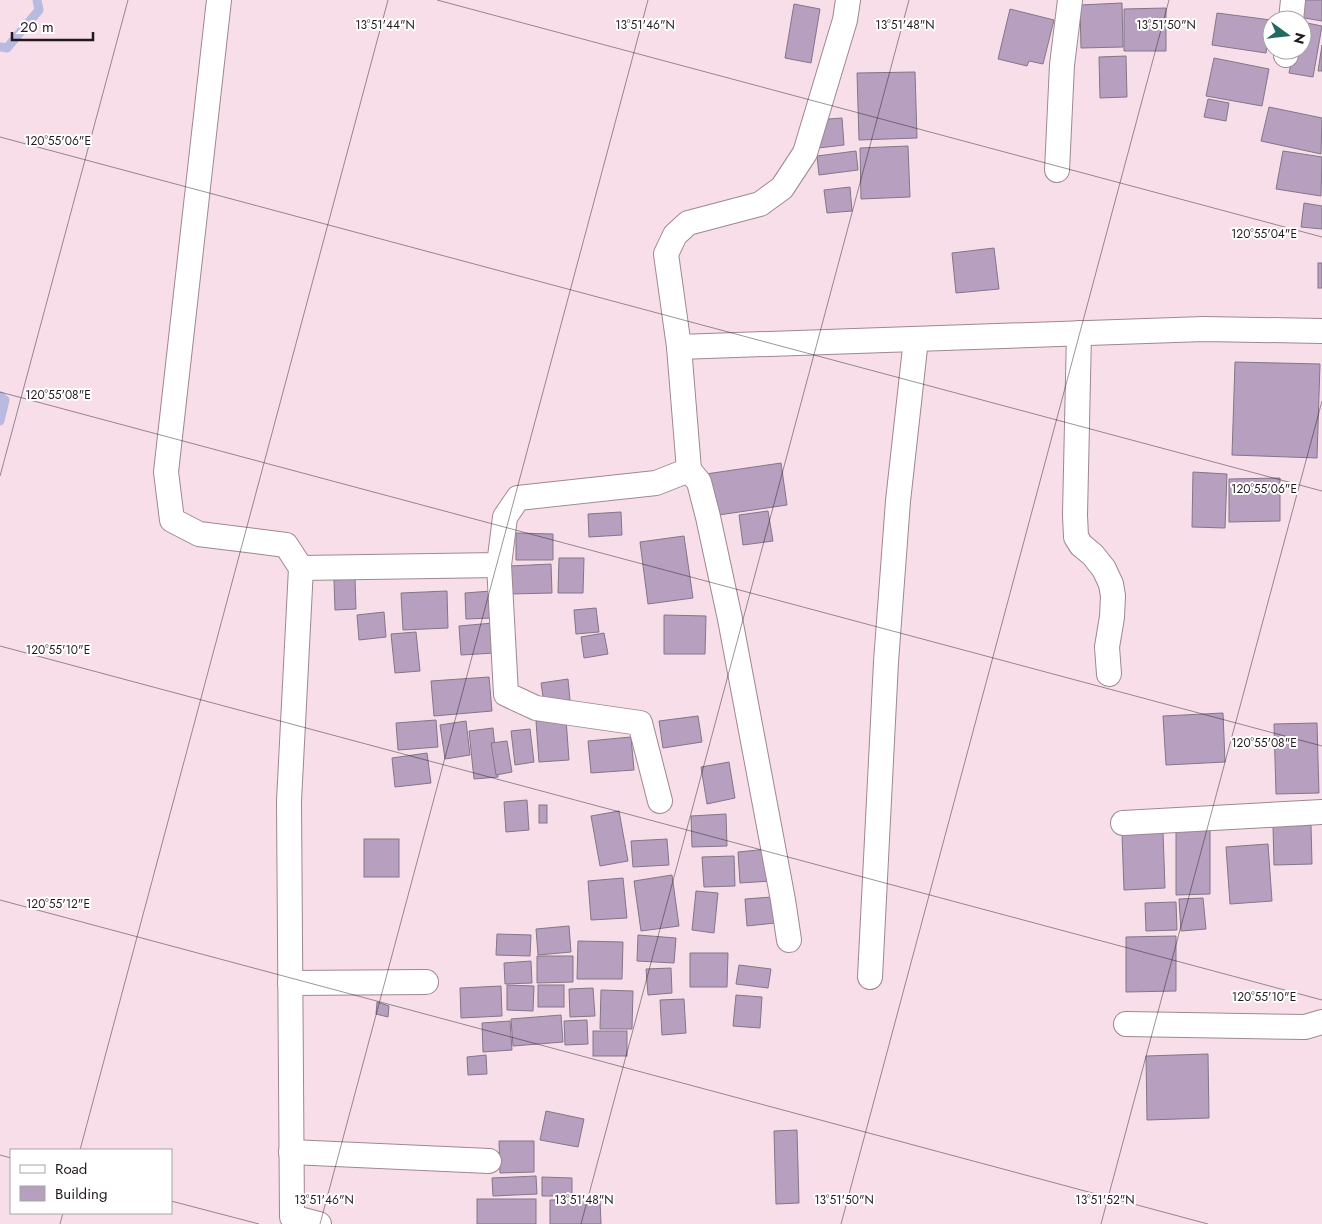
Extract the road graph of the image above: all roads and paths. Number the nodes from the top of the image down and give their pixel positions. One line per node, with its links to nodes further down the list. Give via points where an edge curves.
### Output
1 (219, 0): 11 (street, via 166,472 172,520 198,534 286,545)
2 (848, 0): 8 (street, via 845,20 805,153 782,188 760,204 688,224 675,236 666,254)
3 (1070, 0): 4 (street, via 1062,64)
4 (1057, 170)
5 (1322, 331): 6 (street, via 1204,329)
6 (1079, 333): 7 (street); 12 (street, via 1076,537 1104,568 1111,584 1112,617 1107,647)
7 (916, 339): 8 (street); 17 (street, via 898,501 886,662)
8 (679, 347): 9 (street)
9 (689, 470): 10 (street, via 656,482 518,498 505,517); 16 (street, via 699,482 716,554)
10 (499, 565): 11 (street); 13 (street, via 506,694 536,708 640,723)
11 (301, 568): 19 (street, via 289,801)
12 (1109, 674)
13 (660, 801)
14 (1322, 812): 15 (street)
15 (1122, 823)
16 (789, 940)
17 (870, 976)
18 (426, 982): 19 (street)
19 (290, 983): 22 (street)
20 (1322, 1022): 21 (street, via 1305,1027)
21 (1126, 1024)
22 (291, 1152): 23 (street); 24 (street, via 292,1217)
23 (489, 1161)
24 (319, 1224)

